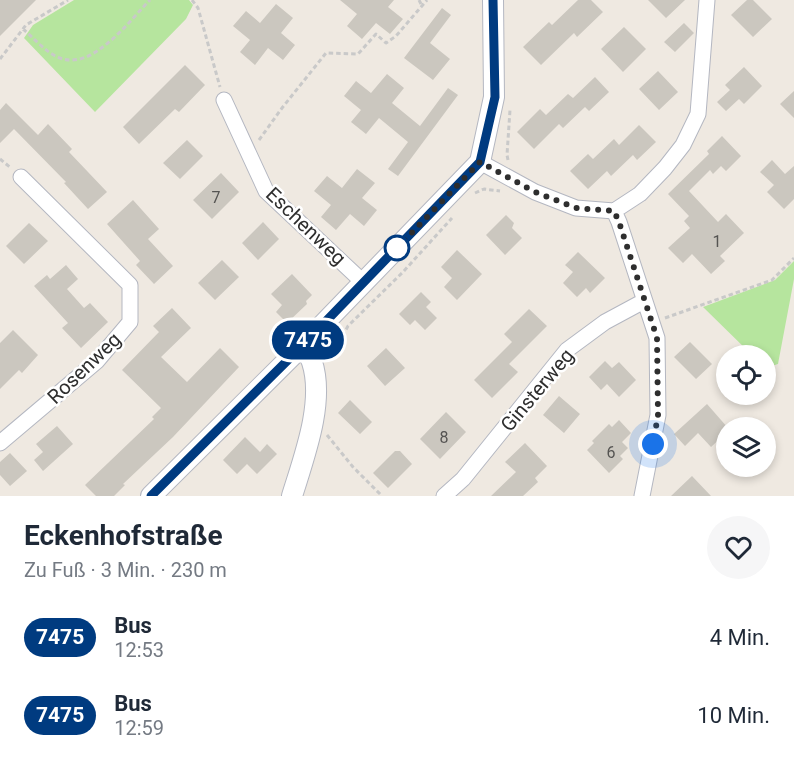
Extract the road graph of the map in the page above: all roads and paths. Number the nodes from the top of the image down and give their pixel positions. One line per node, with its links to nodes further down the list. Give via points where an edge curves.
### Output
1 (68, 0): 9 (path)
2 (150, 0): 9 (path, via 104,46 78,59 60,58)
3 (192, 0): 11 (path, via 198,8)
4 (419, 0): 8 (path)
5 (427, 0): 8 (path)
6 (493, 0): 13 (street, via 495,97)
7 (707, 0): 17 (street, via 698,114 683,145 665,168 640,194)
8 (422, 6): 12 (path, via 386,43 376,34 358,54 326,53)
9 (23, 29): 10 (path)
10 (0, 59)
11 (224, 100): 12 (street, Eschenweg)
12 (249, 155): 20 (street, Eschenweg, via 266,191)
13 (480, 162): 15 (street); 20 (street)
14 (21, 177): 26 (street, Rosenweg, via 130,285 130,322 97,361)
15 (521, 185): 16 (path, via 508,192 484,189); 17 (street, via 576,208)
16 (469, 199)
17 (614, 211): 21 (street)
18 (457, 212): 24 (path, via 348,326)
19 (794, 258): 22 (path, via 772,280)
20 (364, 283): 23 (street)
21 (644, 301): 22 (street); 30 (street, Ginsterweg, via 605,322 567,350 463,479)
22 (652, 323): 31 (street, via 657,338 658,415)
23 (302, 346): 27 (street); 28 (street, via 312,360 316,394 308,442)
24 (332, 356)
25 (325, 433): 29 (path)
26 (0, 443)
27 (151, 496)
28 (292, 496)
29 (382, 496)
30 (444, 496)
31 (642, 496)

